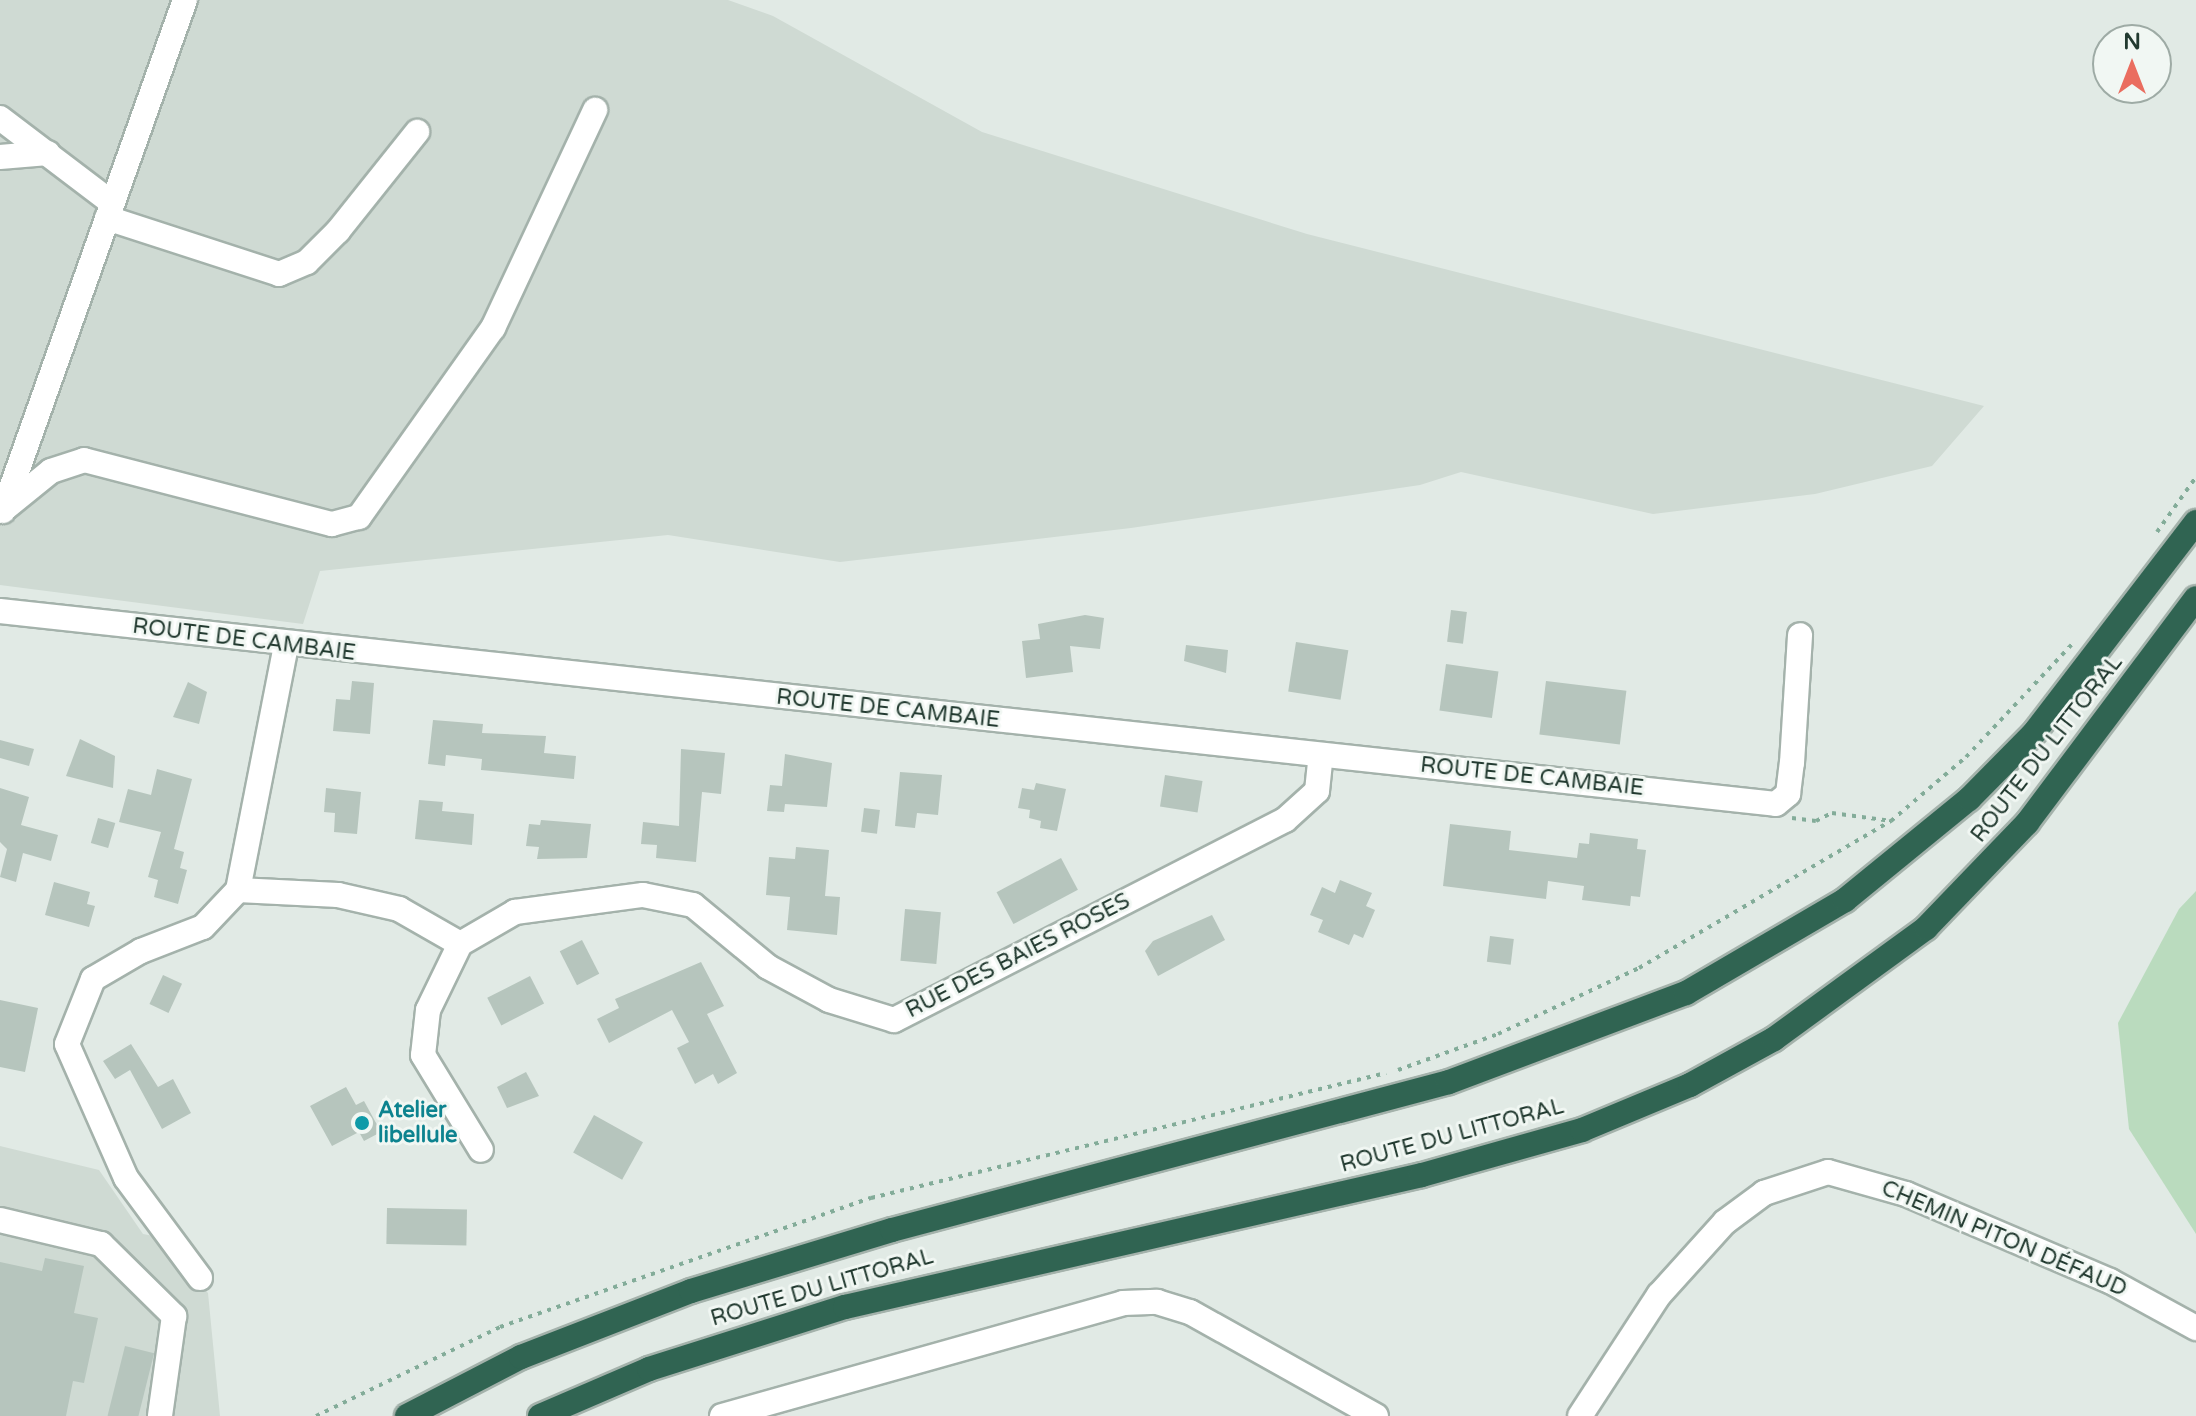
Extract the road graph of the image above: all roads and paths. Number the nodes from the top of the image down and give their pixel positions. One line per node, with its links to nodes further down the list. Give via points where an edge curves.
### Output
1 (185, 0): 7 (street)
2 (595, 110): 9 (street, via 493,328 359,517 332,524 84,460 51,471)
3 (0, 118): 5 (street)
4 (417, 132): 7 (street, via 338,231 307,262 279,274)
5 (48, 153): 6 (street); 7 (street)
6 (0, 157)
7 (110, 210): 9 (street)
8 (2196, 477): 11 (path)
9 (1, 515)
10 (2196, 522): 28 (highway, ROUTE DU LITTORAL, via 2146,594 2034,733 1958,809 1845,900 1686,993 1449,1082 691,1291 521,1357)
11 (2152, 540)
12 (2196, 598): 29 (highway, ROUTE DU LITTORAL, via 2027,823 1926,928 1812,1013 1690,1085 1582,1130 1422,1175 831,1311 649,1369)
13 (0, 611): 16 (street, ROUTE DE CAMBAIE)
14 (2081, 634): 19 (path, via 1966,757)
15 (1800, 635): 18 (street, via 1788,794)
16 (286, 646): 17 (street, ROUTE DE CAMBAIE); 20 (street)
17 (1321, 755): 18 (street, ROUTE DE CAMBAIE); 21 (street, RUE DES BAIES ROSES, via 1317,791 1285,820 894,1020 829,1000 768,967 693,905 643,895 515,912)
18 (1776, 804): 19 (path, via 1788,817 1816,821 1832,813)
19 (1891, 821): 27 (path, via 1639,968 1498,1034 1398,1070 871,1198 500,1327)
20 (238, 890): 21 (street, via 338,895 399,909); 24 (street, via 203,927 141,951 93,979 67,1044 126,1178)
21 (460, 944): 22 (street, via 428,1010 423,1055)
22 (481, 1150)
23 (0, 1220): 26 (street, via 101,1244 174,1316)
24 (200, 1278)
25 (2196, 1328): 32 (street, CHEMIN PITON DÉFAUD, via 2110,1281 1906,1194 1828,1172 1764,1193 1725,1222 1659,1295)
26 (160, 1416)
27 (316, 1416)
28 (407, 1416)
29 (540, 1416)
30 (722, 1416): 31 (street, via 1123,1303 1157,1302 1190,1312)
31 (1376, 1416)
32 (1580, 1416)

